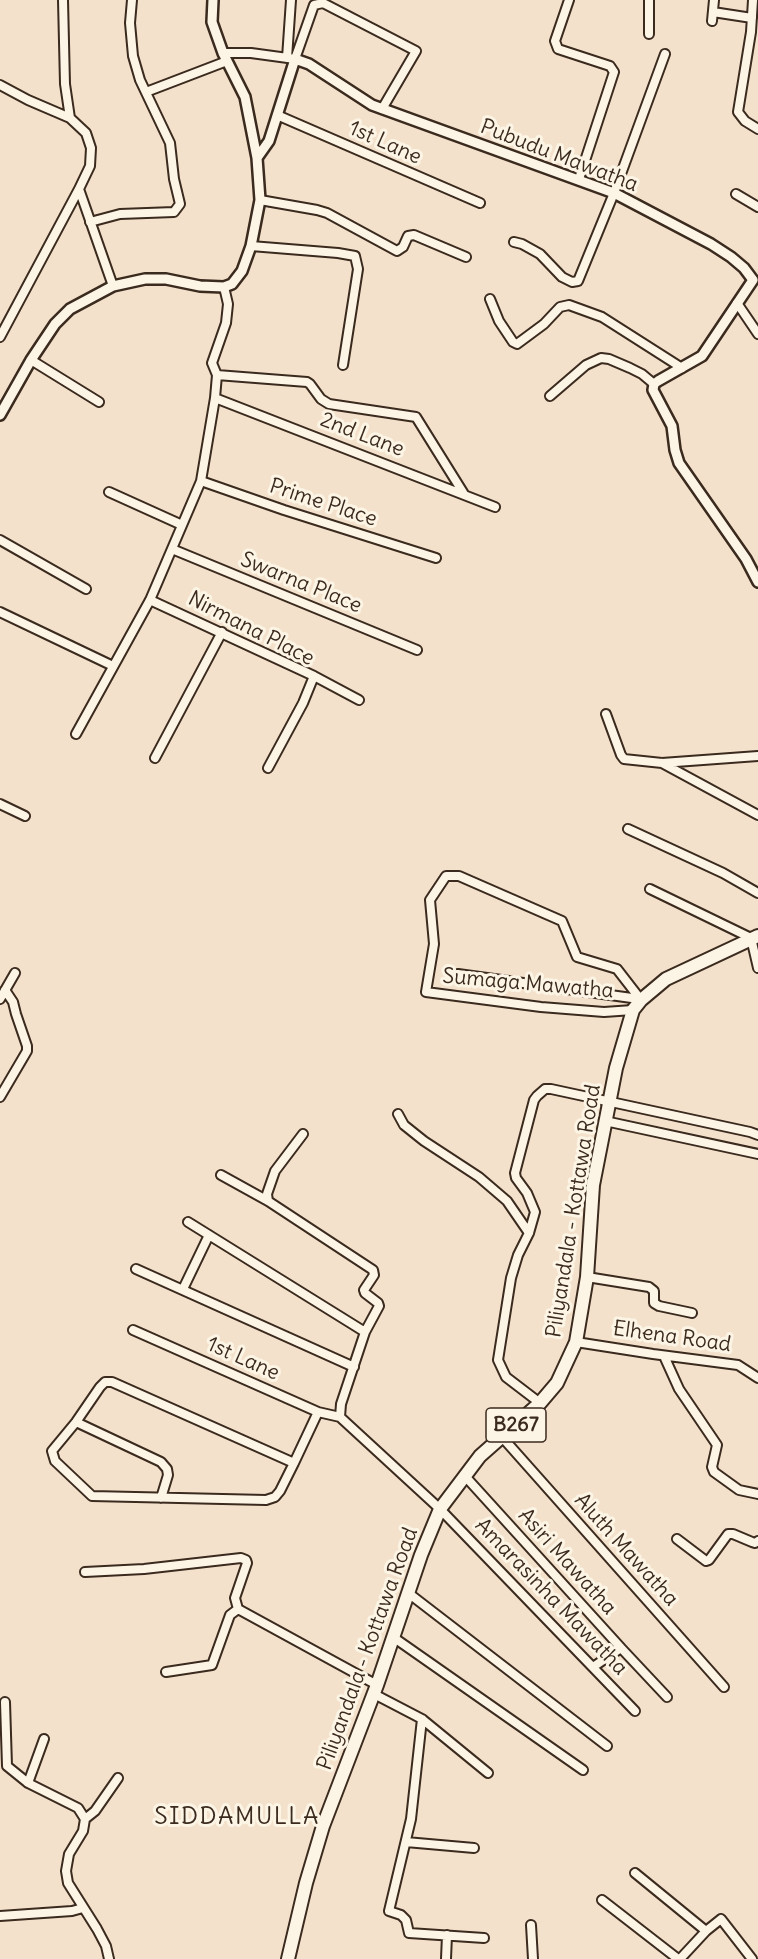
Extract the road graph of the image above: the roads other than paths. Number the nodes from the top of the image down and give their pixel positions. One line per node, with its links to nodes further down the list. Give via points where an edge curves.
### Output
1 (63, 0): 20 (street)
2 (132, 0): 17 (street, via 133,56)
3 (213, 0): 14 (street, via 212,22)
4 (291, 0): 15 (street)
5 (569, 0): 23 (street, via 555,41 558,49 610,66 614,72)
6 (649, 0): 12 (street)
7 (714, 0): 9 (street)
8 (753, 0): 10 (street)
9 (713, 12): 10 (street); 11 (street)
10 (752, 18): 21 (street, via 738,112)
11 (712, 21)
12 (649, 34)
13 (665, 54): 25 (street)
14 (225, 57): 15 (street, via 251,53); 17 (street); 22 (street, via 245,97)
15 (291, 58): 18 (street, Pubudu Mawatha, via 309,64); 18 (street, via 318,3 416,51); 19 (street)
16 (0, 85): 20 (street)
17 (146, 92): 30 (street, via 170,143 180,204 174,212 120,214)
18 (382, 109): 23 (street, Pubudu Mawatha)
19 (277, 115): 22 (street); 28 (street, 1st Lane)
20 (70, 118): 24 (street, via 86,133 91,148 90,166)
21 (758, 129)
22 (257, 158): 27 (street)
23 (579, 179): 25 (street, Pubudu Mawatha)
24 (79, 189): 30 (street); 40 (street)
25 (614, 193): 31 (street, via 578,281 562,277 540,254); 34 (street, Pubudu Mawatha, via 711,244)
26 (736, 194): 29 (street)
27 (260, 200): 32 (street); 33 (street, via 327,213 397,251 404,247 408,236 414,235)
28 (480, 203)
29 (758, 207)
30 (90, 222): 35 (street)
31 (514, 242)
32 (251, 246): 36 (street, via 242,271 232,284); 42 (street, via 355,256 358,269)
33 (466, 258)
34 (755, 276): 38 (street, Pubudu Mawatha)
35 (113, 286): 36 (street, via 166,279); 41 (street, via 70,309)
36 (224, 287): 44 (street, via 228,304 226,323 212,363)
37 (490, 299): 43 (street, via 499,321 517,344 560,307 569,305 602,317)
38 (737, 303): 39 (street); 43 (street, Pubudu Mawatha, via 702,356)
39 (758, 334)
40 (0, 337)
41 (31, 360): 48 (street); 49 (street)
42 (343, 366)
43 (682, 368): 45 (street, Pubudu Mawatha)
44 (217, 375): 47 (street); 52 (street, via 306,382 329,404 416,417)
45 (654, 384): 46 (street, via 624,365 601,358 586,365); 58 (street, via 654,393 672,426 679,463)
46 (550, 396)
47 (215, 398): 50 (street); 52 (street, 2nd Lane)
48 (99, 402)
49 (0, 415)
50 (201, 481): 54 (street); 57 (street, Prime Place)
51 (109, 492): 54 (street)
52 (464, 494): 53 (street, 2nd Lane)
53 (495, 507)
54 (182, 525): 56 (street)
55 (0, 540): 59 (street)
56 (172, 549): 60 (street); 63 (street, Swarna Place)
57 (436, 558)
58 (758, 582)
59 (86, 589)
60 (150, 600): 62 (street, Nirmana Place); 64 (street)
61 (0, 612): 64 (street)
62 (222, 632): 65 (street, Nirmana Place); 70 (street)
63 (417, 650)
64 (113, 666): 68 (street)
65 (314, 676): 66 (street); 72 (street, Nirmana Place)
66 (359, 700)
67 (606, 714): 71 (street, via 624,759)
68 (76, 734)
69 (758, 756): 71 (street)
70 (155, 758)
71 (662, 763): 74 (street)
72 (268, 768)
73 (0, 804): 75 (street)
74 (758, 815)
75 (25, 816)
76 (628, 829): 78 (street)
77 (650, 889): 79 (street)
78 (758, 892)
79 (755, 937): 80 (street); 85 (main road, via 666,979)
80 (758, 968)
81 (15, 973): 83 (street)
82 (458, 974): 85 (street)
83 (5, 990): 84 (street); 86 (street, via 13,1002 27,1046 25,1057)
84 (0, 999)
85 (638, 1003): 85 (street, Sumaga Mawatha, via 604,1012 426,992 434,944 430,900 446,876 459,876 562,921 577,957 617,969); 87 (main road, Piliyandala - Kottawa Road / B267)
86 (0, 1097)
87 (609, 1102): 89 (main road, Piliyandala - Kottawa Road / B267); 91 (street); 96 (street, via 551,1089 540,1092 534,1100 515,1173 534,1212)
88 (398, 1114): 96 (street, via 404,1125 424,1141 479,1177 507,1201)
89 (606, 1121): 92 (street); 99 (main road, Piliyandala - Kottawa Road / B267, via 593,1185)
90 (303, 1134): 94 (street, via 275,1171)
91 (758, 1136)
92 (758, 1154)
93 (221, 1175): 94 (street)
94 (268, 1201): 103 (street, via 373,1270 364,1290 379,1306)
95 (188, 1222): 97 (street)
96 (529, 1233): 108 (street, via 511,1278 498,1360 506,1377)
97 (209, 1235): 100 (street); 103 (street)
98 (136, 1269): 100 (street)
99 (587, 1277): 101 (street, via 649,1287 654,1291 654,1303); 104 (main road, Piliyandala - Kottawa Road / B267)
100 (183, 1289): 106 (street)
101 (692, 1313)
102 (133, 1330): 109 (street, 1st Lane)
103 (365, 1332): 106 (street)
104 (576, 1342): 105 (street, Elhena Road); 108 (main road, Piliyandala - Kottawa Road / B267, via 557,1383)
105 (664, 1356): 107 (street, Elhena Road, via 738,1365); 115 (street, via 679,1389 717,1445 714,1472 739,1490)
106 (354, 1367): 110 (street)
107 (758, 1378)
108 (540, 1403): 112 (main road, Piliyandala - Kottawa Road / B267)
109 (318, 1412): 110 (street, 1st Lane); 113 (street)
110 (340, 1418): 117 (street, Amarasinha Mawatha)
111 (76, 1422): 113 (street, via 100,1387 112,1382); 116 (street, via 161,1461 168,1475); 116 (street, via 52,1451 87,1492 99,1497)
112 (502, 1437): 114 (main road, Piliyandala - Kottawa Road / B267); 127 (street, Aluth Mawatha)
113 (294, 1463): 116 (street, via 280,1491 266,1500)
114 (464, 1475): 117 (main road, Piliyandala - Kottawa Road / B267); 124 (street, Asiri Mawatha)
115 (758, 1494)
116 (161, 1498)
117 (440, 1509): 121 (main road, Piliyandala - Kottawa Road / B267); 125 (street, Amarasinha Mawatha)
118 (677, 1539): 119 (street, via 706,1561 728,1534)
119 (758, 1541)
120 (85, 1572): 122 (street, via 242,1558 247,1563 235,1598)
121 (407, 1592): 123 (main road, Piliyandala - Kottawa Road / B267); 135 (street)
122 (237, 1609): 126 (street, via 230,1615 212,1665); 128 (street)
123 (393, 1637): 128 (main road, Piliyandala - Kottawa Road / B267); 137 (street)
124 (621, 1648): 125 (street); 129 (street, Asiri Mawatha)
125 (593, 1667): 131 (street, Amarasinha Mawatha)
126 (166, 1672)
127 (724, 1687)
128 (376, 1690): 133 (street); 153 (main road, Piliyandala - Kottawa Road / B267, via 315,1849)
129 (667, 1697)
130 (5, 1702): 132 (street)
131 (635, 1711)
132 (2, 1716): 136 (street)
133 (422, 1719): 138 (street); 142 (street)
134 (44, 1739): 140 (street)
135 (607, 1746)
136 (3, 1769): 140 (street)
137 (583, 1770)
138 (488, 1773)
139 (118, 1778): 141 (street)
140 (28, 1783): 141 (street, via 78,1808)
141 (85, 1819): 146 (street, via 83,1831 69,1854 66,1871 68,1883)
142 (406, 1842): 143 (street); 150 (street, via 388,1911 401,1915 410,1933)
143 (474, 1848)
144 (635, 1873): 149 (street)
145 (602, 1900): 156 (street)
146 (83, 1908): 147 (street); 152 (street)
147 (0, 1916)
148 (531, 1925): 155 (street)
149 (706, 1931): 156 (street); 157 (street, via 721,1919)
150 (447, 1935): 151 (street); 154 (street)
151 (484, 1938)
152 (110, 1959)
153 (288, 1959)
154 (446, 1959)
155 (533, 1959)
156 (679, 1959)
157 (752, 1959)

